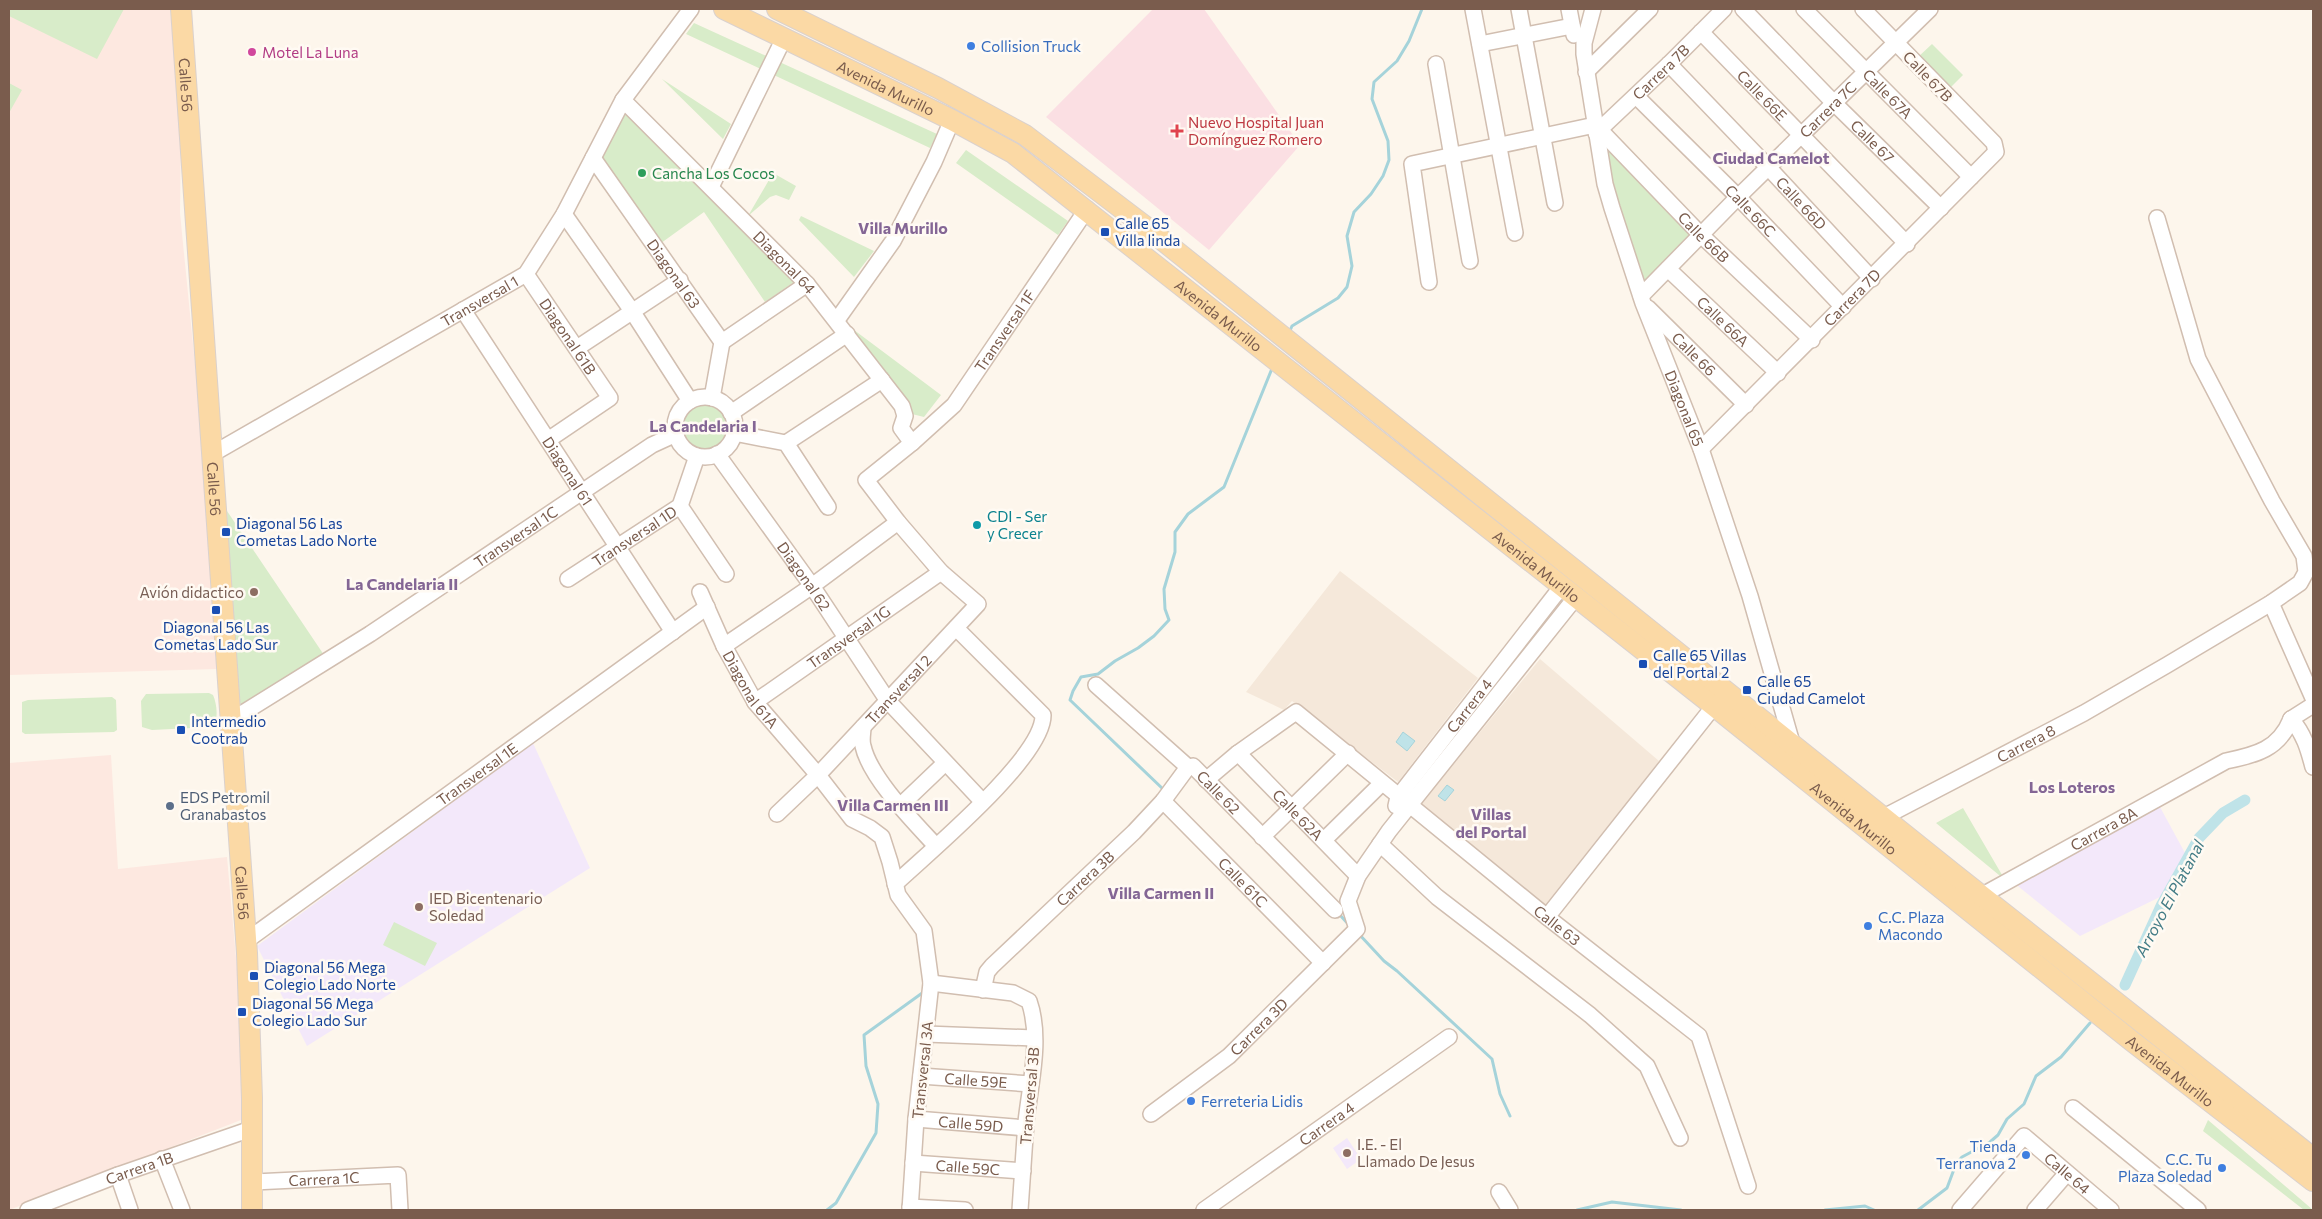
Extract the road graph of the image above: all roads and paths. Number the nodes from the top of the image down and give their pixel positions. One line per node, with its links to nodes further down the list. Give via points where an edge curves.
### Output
1 (181, 9): 76 (main road, Calle 56)
2 (691, 9): 26 (street, Transversal 1)
3 (724, 9): 17 (main road, Avenida Murillo)
4 (777, 9): 17 (main road); 107 (main road, Avenida Murillo, via 1025,135 1154,233)
5 (1473, 9): 20 (street)
6 (1519, 9): 18 (street)
7 (1569, 9): 15 (street)
8 (1593, 9): 24 (street, via 1584,43)
9 (1650, 9): 24 (street)
10 (1724, 9): 16 (street, Carrera 7B)
11 (1742, 9): 27 (street, Calle 67)
12 (1804, 9): 23 (street, Calle 67A)
13 (1863, 9): 19 (street, Calle 67B)
14 (1930, 9): 19 (street, Carrera 7C)
15 (1572, 26): 18 (street); 24 (street)
16 (1701, 32): 22 (street, Carrera 7B); 30 (street, Calle 66E)
17 (776, 34): 28 (main road, Avenida Murillo); 38 (street)
18 (1523, 35): 20 (street); 31 (street)
19 (1896, 42): 23 (street, Carrera 7C); 32 (street, Calle 67B)
20 (1480, 44): 33 (street)
21 (1436, 64): 34 (street)
22 (1669, 64): 25 (street, Carrera 7B); 36 (street, Calle 66D)
23 (1867, 71): 27 (street, Carrera 7C); 37 (street, Calle 67A)
24 (1586, 72): 29 (street, Diagonal 65)
25 (1636, 96): 29 (street, Carrera 7B); 39 (street, Calle 66C)
26 (623, 100): 35 (street, Transversal 1); 38 (street, Diagonal 64)
27 (1834, 104): 30 (street, Carrera 7C); 41 (street, Calle 67)
28 (952, 120): 42 (main road, Avenida Murillo, via 1014,153); 59 (street, via 893,241)
29 (1597, 129): 31 (street); 46 (street, Calle 66B); 55 (street, Diagonal 65, via 1605,184)
30 (1801, 135): 36 (street, Carrera 7C); 47 (street, Calle 66E)
31 (1544, 136): 33 (street); 40 (street)
32 (1994, 143): 37 (street, Carrera 7D, via 1996,152)
33 (1498, 146): 34 (street); 45 (street)
34 (1452, 156): 48 (street); 53 (street, via 1412,164)
35 (593, 158): 43 (street, Transversal 1); 52 (street, Diagonal 63)
36 (1768, 167): 39 (street, Carrera 7C); 51 (street, Calle 66D)
37 (1971, 177): 41 (street, Carrera 7D)
38 (711, 186): 54 (street, Diagonal 64)
39 (1738, 197): 46 (street, Carrera 7C); 56 (street, Calle 66C)
40 (1556, 203)
41 (1941, 208): 47 (street, Carrera 7D)
42 (1087, 209): 74 (street, Transversal 1F, via 954,405); 89 (main road, Avenida Murillo)
43 (564, 214): 50 (street, Transversal 1); 58 (street)
44 (2157, 218): 90 (street, Carrera 8, via 2198,359 2304,556 2306,572 2300,583)
45 (1515, 233)
46 (1701, 235): 49 (street, Carrera 7C); 61 (street, Calle 66B)
47 (1907, 244): 51 (street, Carrera 7D)
48 (1470, 261)
49 (1668, 269): 55 (street, Carrera 7C); 64 (street, Calle 66A)
50 (526, 274): 57 (street, Transversal 1); 63 (street, Diagonal 61B)
51 (1872, 279): 56 (street, Carrera 7D)
52 (680, 280): 58 (street); 62 (street, Diagonal 63)
53 (1429, 282)
54 (807, 284): 59 (street, Diagonal 64); 62 (street)
55 (1642, 300): 68 (street, Calle 66); 75 (street, Diagonal 65)
56 (1843, 307): 61 (street, Carrera 7D)
57 (463, 310): 72 (street, Diagonal 61); 76 (street, Transversal 1)
58 (632, 312): 63 (street); 67 (street)
59 (837, 320): 60 (street, Diagonal 64)
60 (847, 334): 65 (street, Diagonal 64); 69 (street)
61 (1812, 340): 64 (street, Carrera 7D)
62 (722, 342): 66 (street)
63 (576, 348): 72 (street, Diagonal 61B, via 610,398)
64 (1778, 373): 68 (street, Carrera 7D)
65 (882, 380): 73 (street); 74 (street, Diagonal 64, via 905,411 901,428)
66 (712, 398): 67 (street); 69 (street, via 720,401)
67 (690, 401): 71 (street, via 678,414)
68 (1746, 405): 75 (street, Carrera 7D)
69 (731, 413): 70 (street)
70 (734, 433): 73 (street); 77 (street, via 725,449)
71 (676, 434): 78 (street, via 686,451); 79 (street, Transversal 1C, via 652,445)
72 (548, 440): 79 (street, Diagonal 61)
73 (786, 443): 81 (street)
74 (912, 443): 82 (street, via 866,480)
75 (1701, 449): 107 (street, Diagonal 65, via 1750,596)
76 (214, 453): 105 (main road, Calle 56)
77 (717, 454): 78 (street); 87 (street, Diagonal 62)
78 (698, 456): 80 (street, Transversal 1D)
79 (581, 491): 83 (street, Diagonal 61); 105 (street, Transversal 1C, via 370,634)
80 (680, 506): 83 (street, Transversal 1D); 85 (street)
81 (828, 507)
82 (898, 522): 84 (street); 87 (street)
83 (618, 546): 86 (street, Transversal 1D); 93 (street, Diagonal 61)
84 (941, 572): 92 (street, Transversal 2, via 978,604); 94 (street, Transversal 1G)
85 (726, 574)
86 (568, 579)
87 (812, 586): 94 (street, Diagonal 62); 96 (street)
88 (700, 592): 91 (street, Diagonal 61A)
89 (1569, 592): 95 (street, Carrera 4); 97 (street, Carrera 4); 103 (main road, Avenida Murillo)
90 (2271, 603): 99 (street); 122 (street, Carrera 8, via 2084,713)
91 (707, 608): 93 (street, Transversal 1E); 96 (street, Diagonal 61A)
92 (956, 628): 100 (street, Transversal 2); 116 (street, via 1043,715 1042,728 1018,763)
93 (673, 632): 134 (street, Transversal 1E)
94 (846, 639): 100 (street, Diagonal 62); 101 (street, Transversal 1G)
95 (1520, 640): 97 (street); 118 (street, Carrera 4)
96 (724, 646): 101 (street, Diagonal 61A)
97 (1533, 651): 118 (street, Carrera 4)
98 (1096, 685): 111 (street, Calle 62)
99 (2313, 698)
100 (888, 701): 106 (street, Transversal 2); 110 (street, Diagonal 62)
101 (755, 702): 113 (street, Diagonal 61A)
102 (2313, 705): 104 (street)
103 (1714, 706): 131 (street); 155 (main road, Avenida Murillo, via 2126,1036)
104 (2291, 718): 112 (street, via 2305,739); 129 (street, Carrera 8A, via 2286,732 2264,750 2226,761)
105 (230, 721): 134 (main road, Calle 56)
106 (863, 727): 113 (street, Transversal 2); 119 (street, via 863,747 869,763)
107 (1792, 743): 122 (main road, Avenida Murillo)
108 (1348, 753): 109 (street, Calle 63, via 1296,712); 115 (street, Calle 63); 120 (street)
109 (1238, 754): 114 (street); 120 (street, Calle 62A)
110 (945, 763): 116 (street, Diagonal 62); 119 (street)
111 (1188, 767): 114 (street, Calle 62, via 1193,766); 117 (street, Carrera 3B)
112 (2313, 767)
113 (818, 775): 121 (street, Transversal 2); 128 (street, Diagonal 61A, via 852,819 882,837)
114 (1206, 780): 123 (street, Calle 62)
115 (1382, 783): 118 (street, Calle 63); 124 (street)
116 (982, 801): 126 (street)
117 (1163, 801): 135 (street, Calle 61C); 137 (street, Carrera 3B, via 992,966 987,972)
118 (1404, 801): 125 (street, Carrera 4); 131 (street, Calle 63)
119 (900, 806): 126 (street)
120 (1292, 808): 123 (street); 124 (street, Calle 62A)
121 (777, 814)
122 (1884, 817): 129 (main road, Avenida Murillo)
123 (1262, 837): 130 (street, Calle 62)
124 (1324, 840): 127 (street, Calle 62A)
125 (1380, 844): 127 (street, Carrera 4); 148 (street, via 1438,897 1590,1015 1647,1066)
126 (936, 846): 128 (street)
127 (1358, 876): 133 (street, Carrera 4, via 1348,901)
128 (895, 884): 132 (street, Diagonal 61A, via 904,906)
129 (1981, 896): 149 (main road, Avenida Murillo)
130 (1335, 910)
131 (1546, 917): 157 (street, Calle 63, via 1699,1036)
132 (924, 931): 136 (street, Transversal 3A)
133 (1355, 931): 135 (street, Carrera 3D)
134 (246, 941): 147 (main road, Calle 56, via 252,1062)
135 (1323, 962): 144 (street, Carrera 3D, via 1229,1056)
136 (931, 984): 137 (street); 138 (street, Transversal 3A)
137 (983, 990): 140 (street, Transversal 3B, via 1013,992 1029,1001 1035,1018)
138 (926, 1034): 140 (street); 141 (street, Transversal 3A)
139 (1449, 1037): 168 (street, Carrera 4)
140 (1034, 1038): 142 (street, Transversal 3B)
141 (921, 1076): 142 (street, Calle 59E); 145 (street, Transversal 3A)
142 (1031, 1084): 146 (street, Transversal 3B)
143 (2073, 1108): 172 (street)
144 (1151, 1114)
145 (916, 1120): 146 (street, Calle 59D); 151 (street, Transversal 3A)
146 (1026, 1128): 152 (street, Transversal 3B)
147 (251, 1129): 150 (street, Carrera 1B); 156 (main road, Calle 56)
148 (1680, 1138)
149 (2313, 1158)
150 (162, 1160): 154 (street, Carrera 1B); 163 (street)
151 (913, 1163): 152 (street, Calle 59C); 159 (street, Transversal 3A)
152 (1023, 1171): 167 (street, Transversal 3B)
153 (2067, 1173): 160 (street, Calle 64); 170 (street, Calle 64, via 2024,1136); 171 (street)
154 (118, 1175): 161 (street, Carrera 1B); 162 (street)
155 (2313, 1181)
156 (252, 1182): 164 (main road, Calle 56); 165 (street, Carrera 1C, via 398,1175)
157 (1748, 1186)
158 (1499, 1192): 169 (street)
159 (910, 1209): 166 (street)
160 (2109, 1209)
161 (28, 1210)
162 (130, 1210)
163 (182, 1210)
164 (252, 1210)
165 (400, 1210)
166 (965, 1210)
167 (1020, 1210)
168 (1204, 1210)
169 (1510, 1210)
170 (1960, 1210)
171 (2035, 1210)
172 (2198, 1210)

